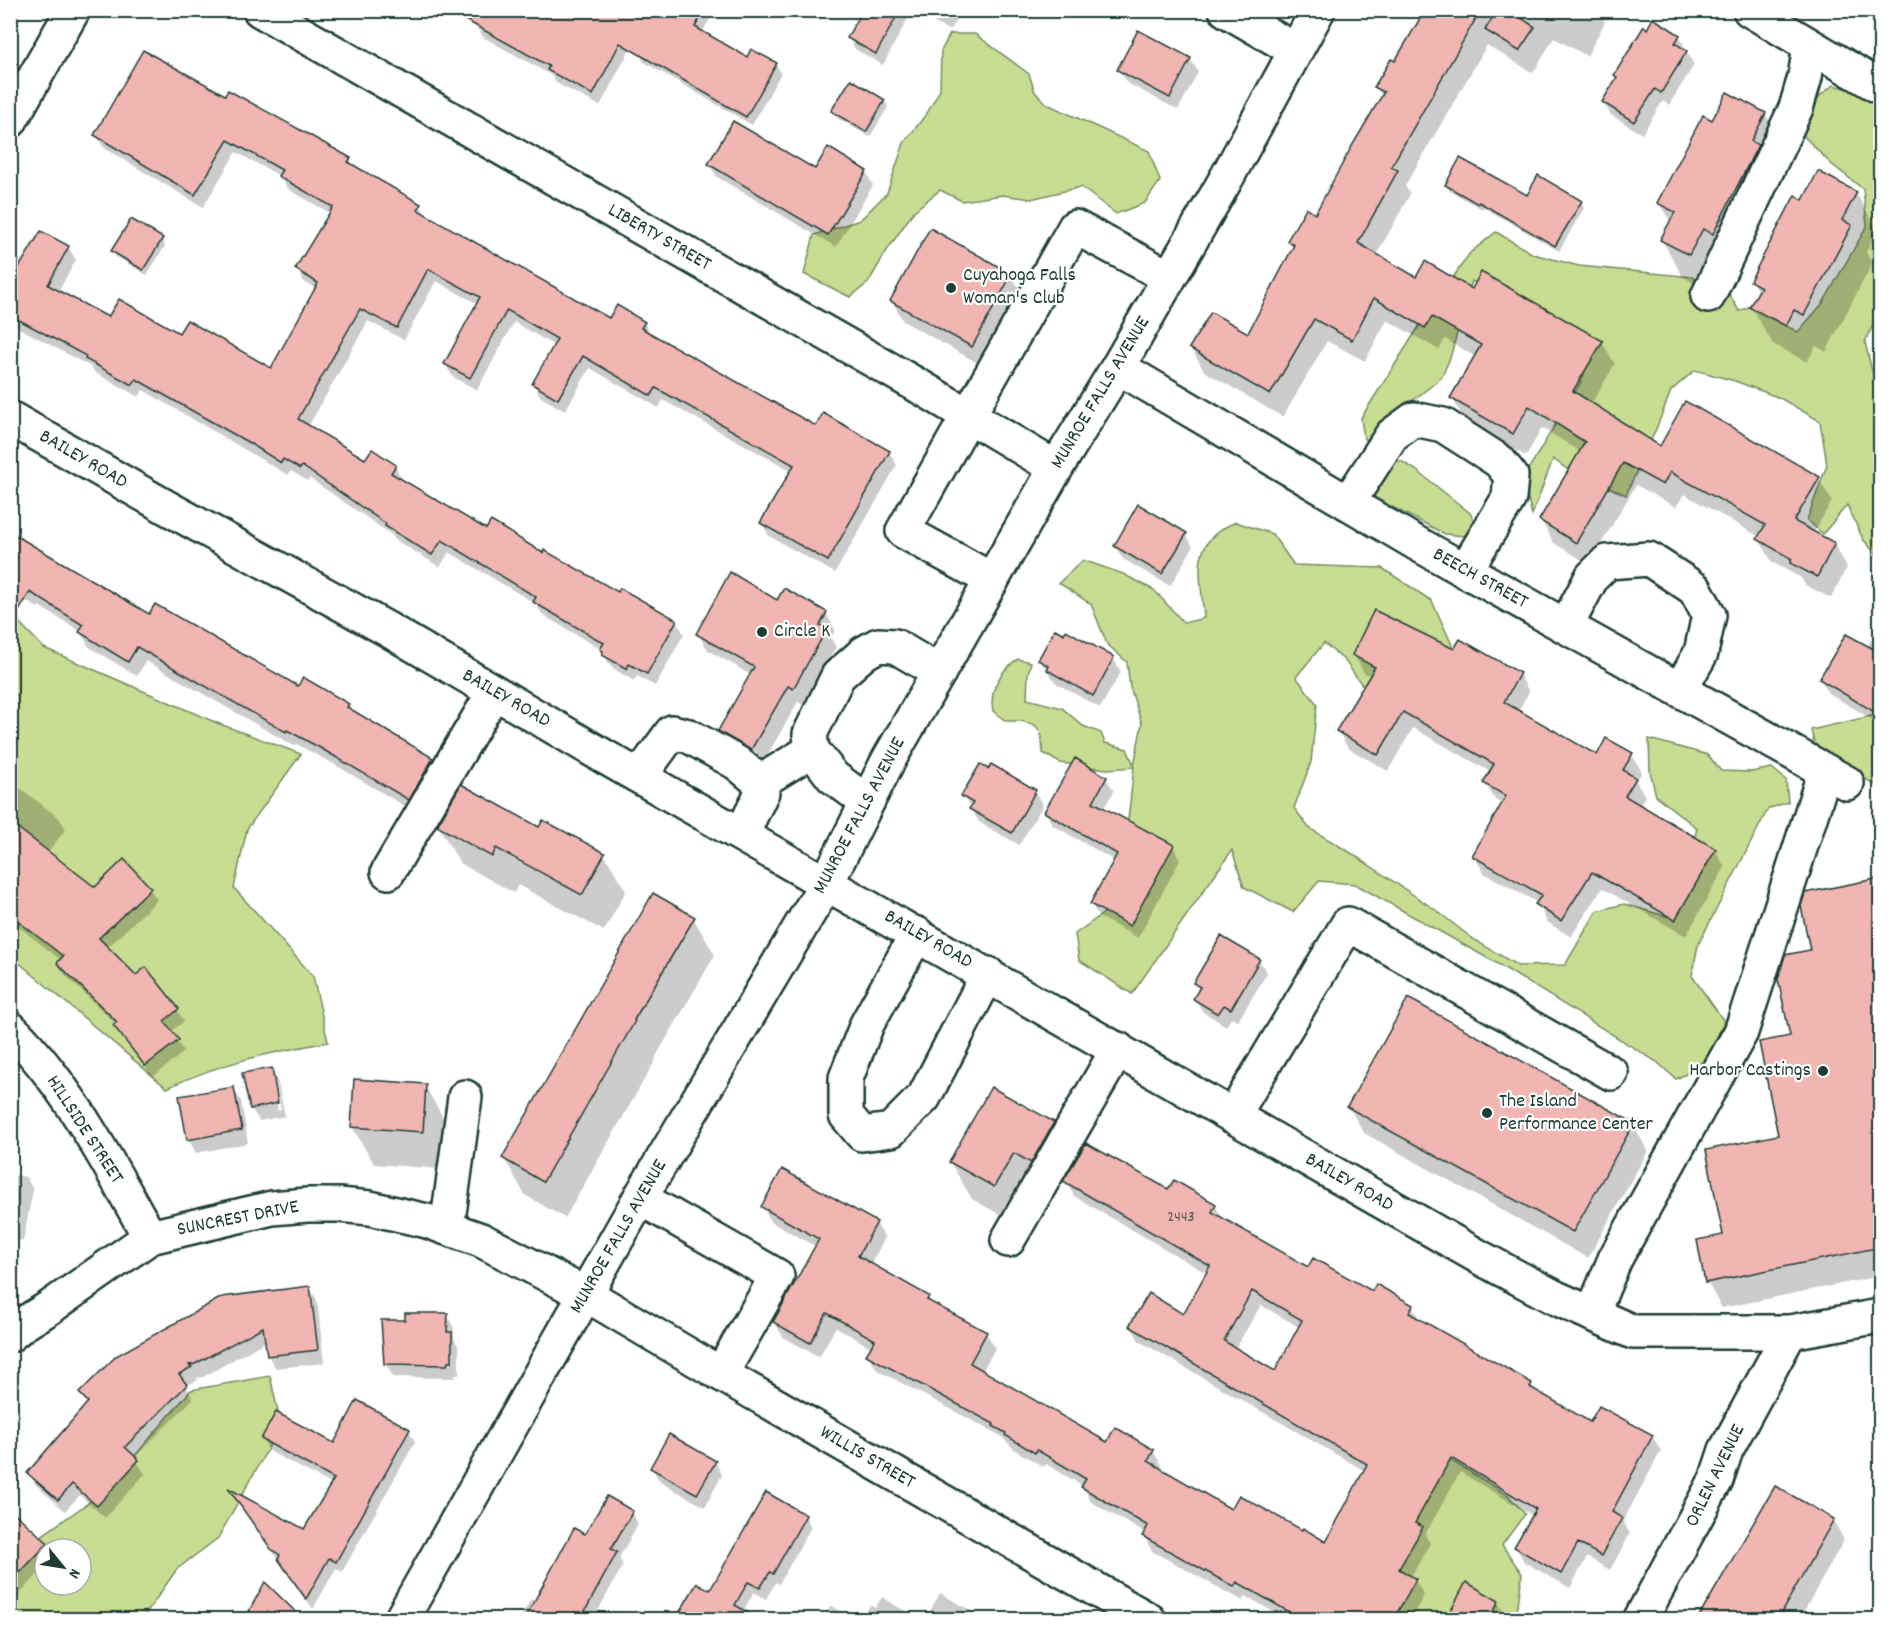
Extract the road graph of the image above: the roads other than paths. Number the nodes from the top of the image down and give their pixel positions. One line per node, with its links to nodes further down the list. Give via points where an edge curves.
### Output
1 (73, 10): 9 (street)
2 (260, 10): 13 (street, LIBERTY STREET)
3 (1226, 10): 7 (street)
4 (1318, 10): 7 (street, MUNROE FALLS AVENUE)
5 (1750, 10): 6 (street)
6 (1810, 46): 8 (street); 11 (street, via 1796,108)
7 (1295, 50): 10 (street, MUNROE FALLS AVENUE)
8 (1881, 87)
9 (10, 121)
10 (1169, 277): 12 (street, MUNROE FALLS AVENUE); 13 (street, via 1076,227)
11 (1708, 296)
12 (1118, 366): 15 (street, MUNROE FALLS AVENUE); 16 (street, BEECH STREET)
13 (968, 416): 15 (street, LIBERTY STREET); 18 (street, via 903,531)
14 (10, 418): 22 (street, BAILEY ROAD)
15 (1056, 468): 18 (street, MUNROE FALLS AVENUE)
16 (1348, 503): 17 (street, BEECH STREET); 17 (street, via 1392,435 1414,419 1443,425 1499,461 1511,477 1509,498)
17 (1465, 571): 19 (street, BEECH STREET)
18 (992, 580): 20 (street, MUNROE FALLS AVENUE)
19 (1566, 626): 21 (street, BEECH STREET); 21 (street, via 1592,577 1606,562 1649,559 1695,589 1709,615 1701,652)
20 (939, 672): 23 (street, via 895,646 878,645 864,653 838,676 810,734); 26 (street, MUNROE FALLS AVENUE)
21 (1680, 690): 42 (street, BEECH STREET, via 1836,777 1741,1032 1615,1259)
22 (494, 692): 24 (street, BAILEY ROAD); 28 (street)
23 (812, 750): 25 (street); 26 (street, via 833,777)
24 (640, 776): 25 (street, via 672,732 689,736 737,763); 27 (street, BAILEY ROAD)
25 (760, 782): 27 (street, via 762,792)
26 (867, 802): 29 (street, MUNROE FALLS AVENUE)
27 (742, 834): 29 (street, BAILEY ROAD)
28 (388, 872)
29 (826, 882): 30 (street, BAILEY ROAD); 37 (street, MUNROE FALLS AVENUE)
30 (917, 934): 31 (street, BAILEY ROAD); 31 (street, via 867,1024 846,1078 846,1115 862,1134 891,1130 924,1097)
31 (988, 974): 33 (street, BAILEY ROAD)
32 (10, 1028): 39 (street, HILLSIDE STREET, via 54,1080 89,1131)
33 (1118, 1049): 36 (street, BAILEY ROAD); 40 (street)
34 (1611, 1073): 36 (street, via 1348,924)
35 (465, 1097): 38 (street)
36 (1233, 1116): 42 (street, BAILEY ROAD, via 1481,1258)
37 (640, 1198): 41 (street, MUNROE FALLS AVENUE); 46 (street, via 777,1276)
38 (447, 1228): 39 (street, SUNCREST DRIVE, via 370,1208 307,1205 272,1208); 41 (street, SUNCREST DRIVE, via 481,1240)
39 (150, 1237): 45 (street, SUNCREST DRIVE)
40 (1008, 1240)
41 (587, 1295): 46 (street, WILLIS STREET); 47 (street, MUNROE FALLS AVENUE)
42 (1592, 1314): 44 (street, BAILEY ROAD, via 1633,1332)
43 (1881, 1316): 44 (street, BAILEY ROAD)
44 (1791, 1332): 49 (street, ORLEN AVENUE)
45 (10, 1335)
46 (721, 1374): 48 (street, WILLIS STREET)
47 (401, 1620)
48 (1149, 1620)
49 (1640, 1620)

